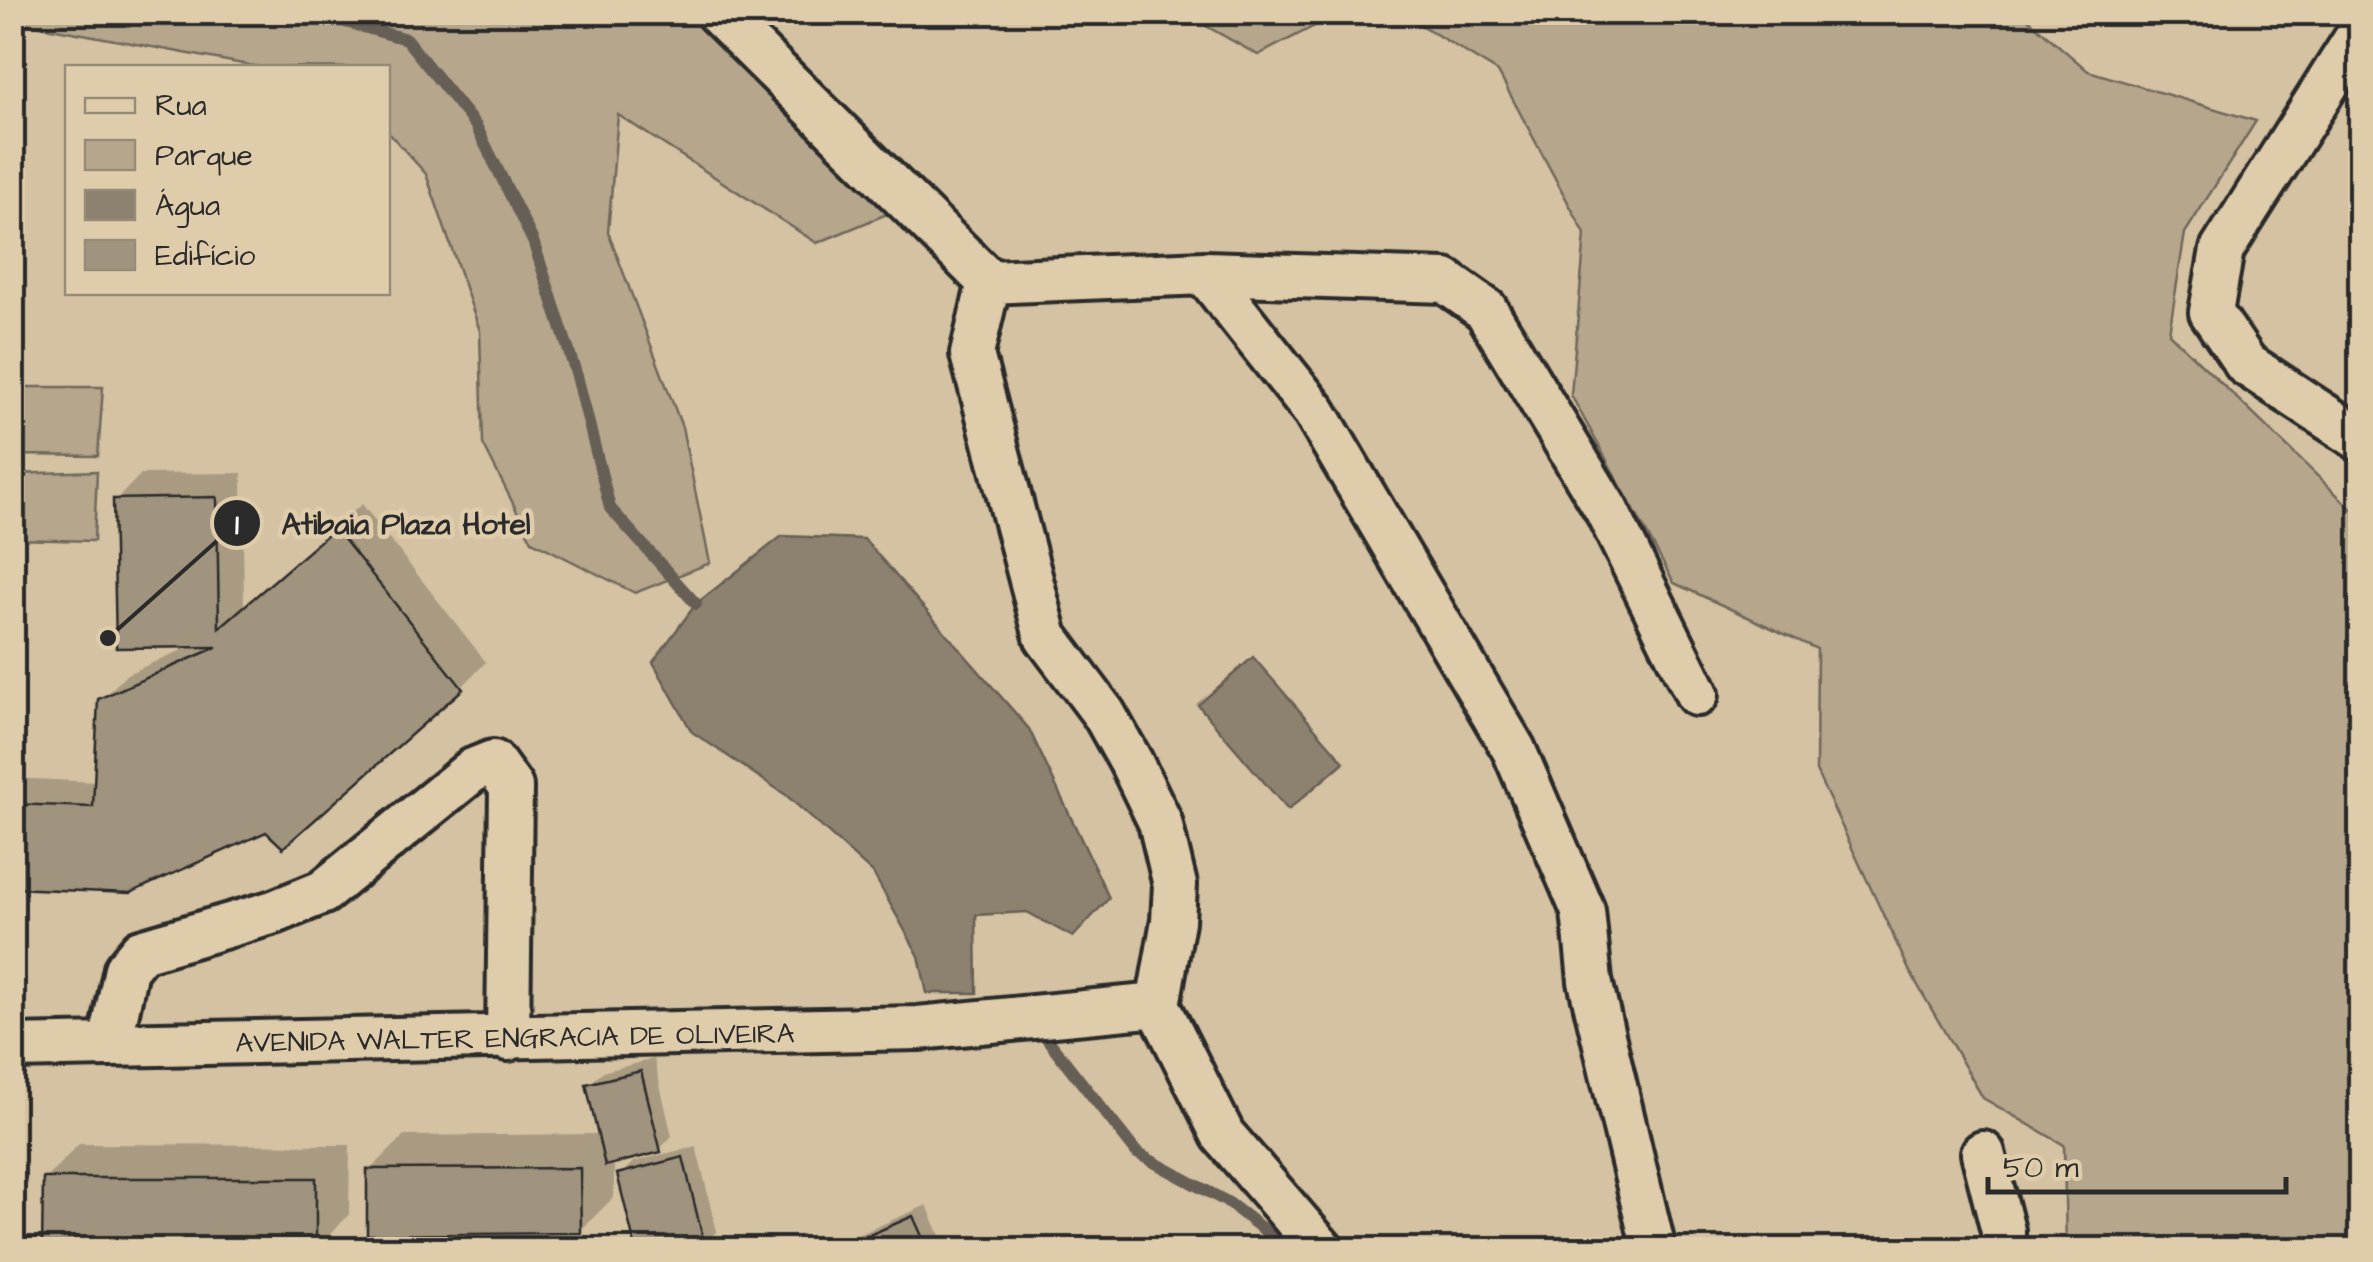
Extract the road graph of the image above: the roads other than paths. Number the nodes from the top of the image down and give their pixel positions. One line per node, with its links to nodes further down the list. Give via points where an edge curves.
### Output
1 (717, 12): 4 (street)
2 (2360, 32): 5 (street, via 2222,250 2211,312 2246,364)
3 (1206, 273): 4 (street); 6 (street, via 1445,281 1486,310 1606,510); 13 (street, via 1315,412 1514,750 1583,911 1598,1016)
4 (989, 282): 7 (street, via 972,354 1046,638 1104,714 1130,762 1160,822 1175,885)
5 (2360, 439)
6 (1697, 694)
7 (1158, 1004): 8 (street, AVENIDA WALTER ENGRACIA DE OLIVEIRA, via 1018,1021); 12 (street, via 1223,1135)
8 (508, 1039): 9 (street, AVENIDA WALTER ENGRACIA DE OLIVEIRA); 9 (street, via 511,787 493,762 473,770 324,892 141,950 126,970)
9 (110, 1045): 10 (street, AVENIDA WALTER ENGRACIA DE OLIVEIRA)
10 (12, 1047)
11 (1984, 1152): 14 (street)
12 (1322, 1250)
13 (1654, 1250)
14 (2003, 1250)

